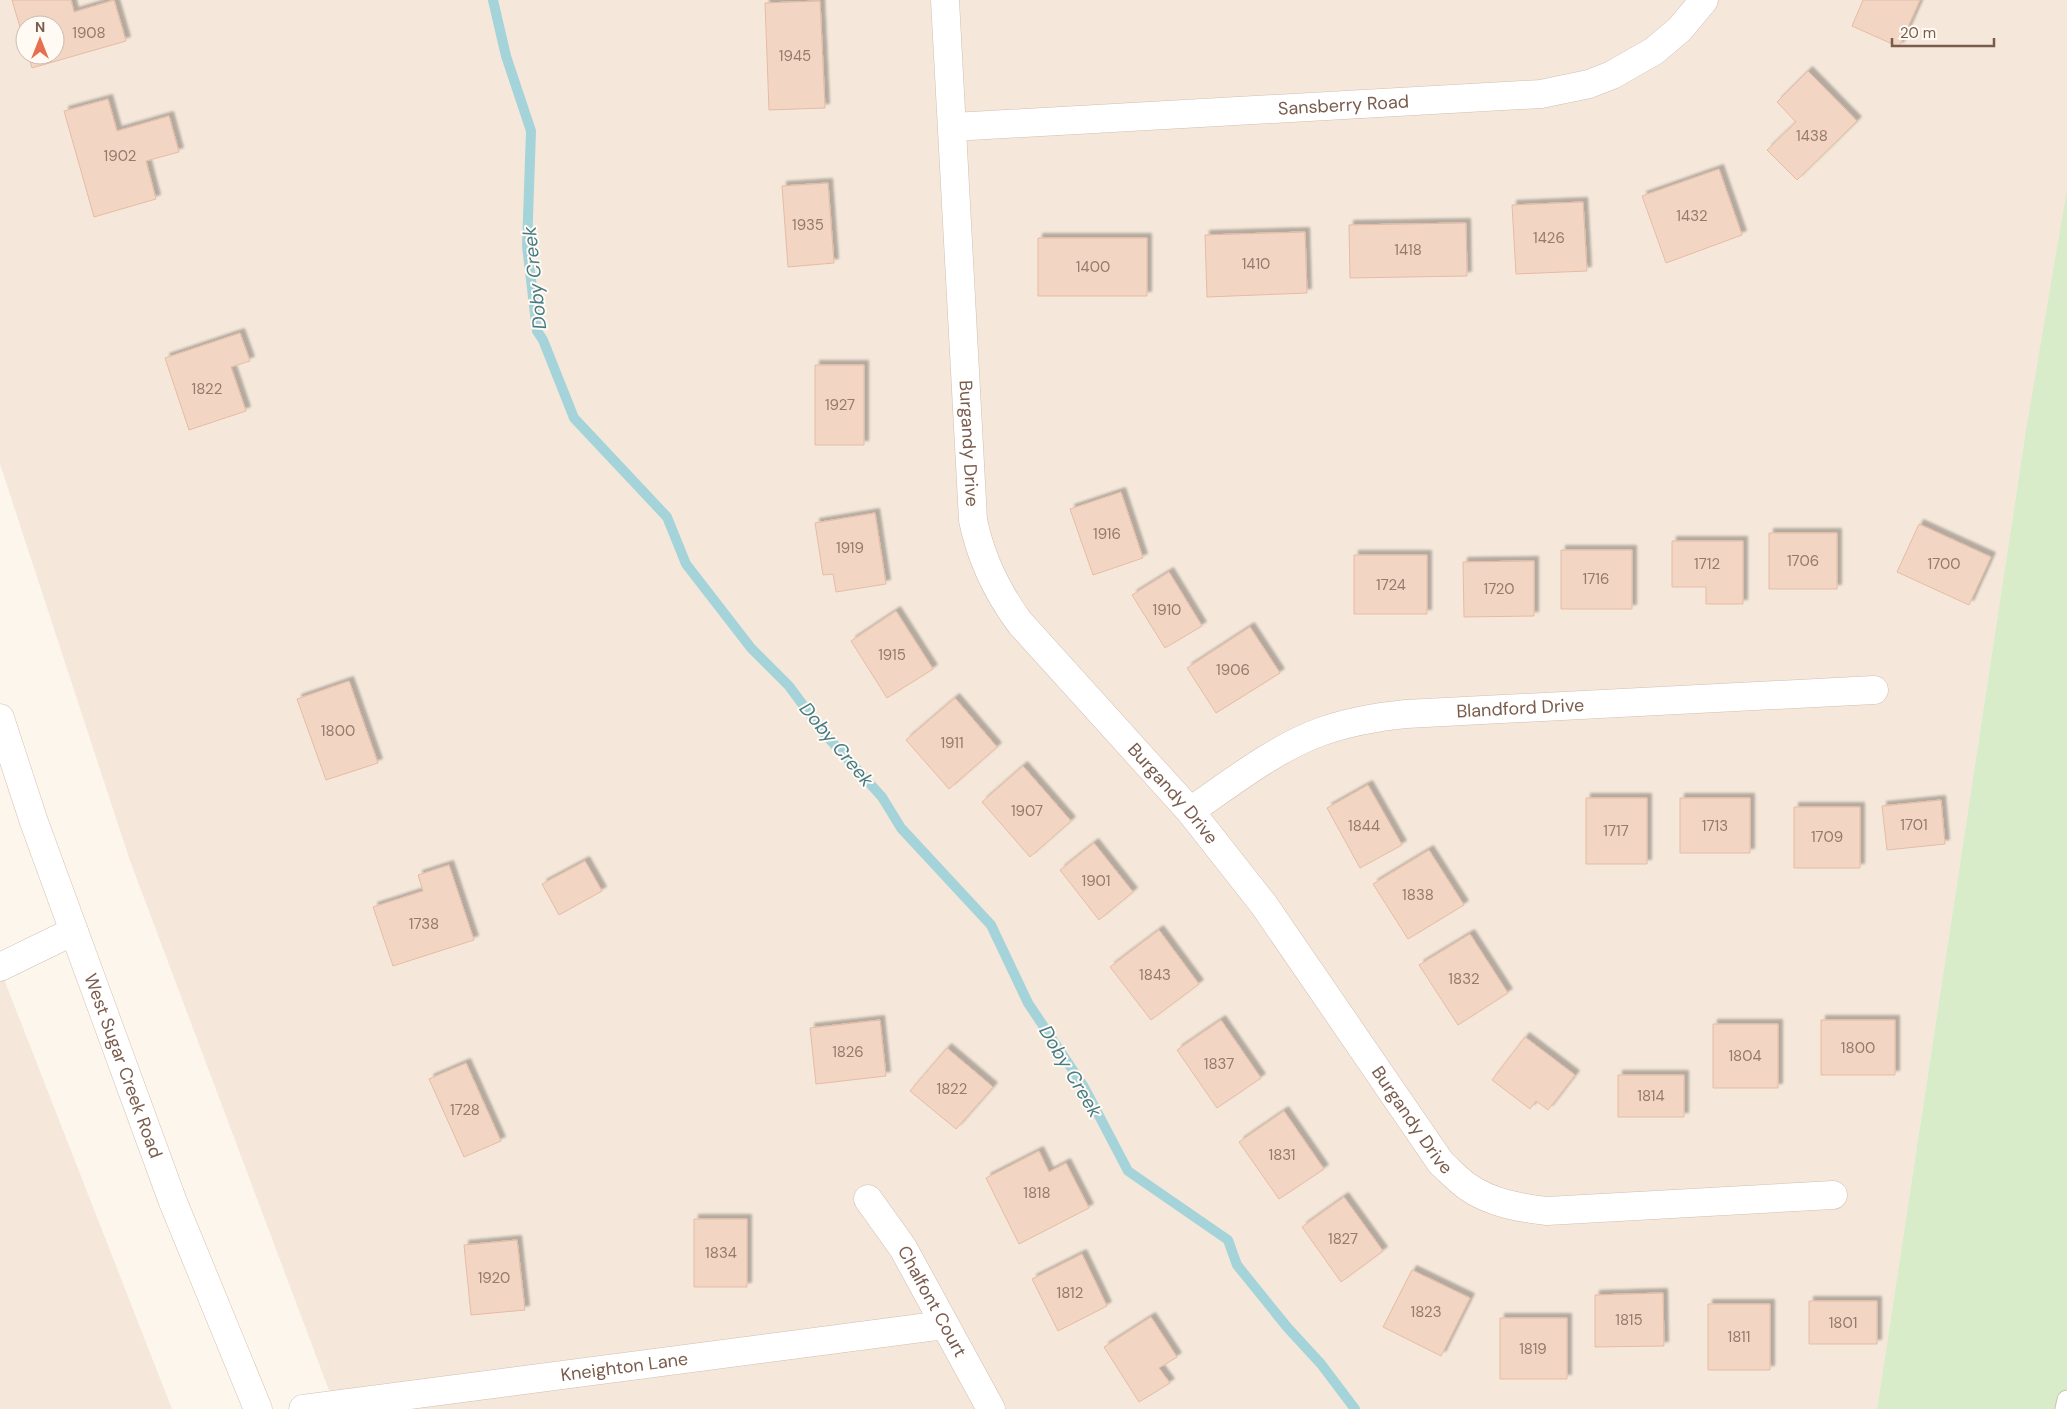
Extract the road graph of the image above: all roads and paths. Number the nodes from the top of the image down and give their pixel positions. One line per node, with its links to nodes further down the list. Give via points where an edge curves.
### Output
1 (945, 0): 3 (street, Burgandy Drive)
2 (1704, 0): 3 (street, Sansberry Road, via 1680,29 1654,51 1589,84 1541,94)
3 (953, 127): 6 (street, Burgandy Drive, via 973,520 985,564 1006,605 1020,623)
4 (1874, 690): 6 (street, Blandford Drive, via 1368,718 1319,732 1274,755)
5 (0, 718): 7 (street, West Sugar Creek Road)
6 (1190, 811): 9 (street, Burgandy Drive, via 1264,905 1441,1163 1469,1188 1503,1203 1547,1211)
7 (74, 932): 8 (street); 13 (street, West Sugar Creek Road, via 172,1202)
8 (0, 967)
9 (1833, 1195)
10 (868, 1199): 11 (street, Chalfont Court, via 903,1248)
11 (944, 1324): 14 (street, Kneighton Lane); 15 (street, Chalfont Court)
12 (2067, 1400): 16 (lane)
13 (258, 1409)
14 (302, 1409)
15 (991, 1409)
16 (2065, 1409)

